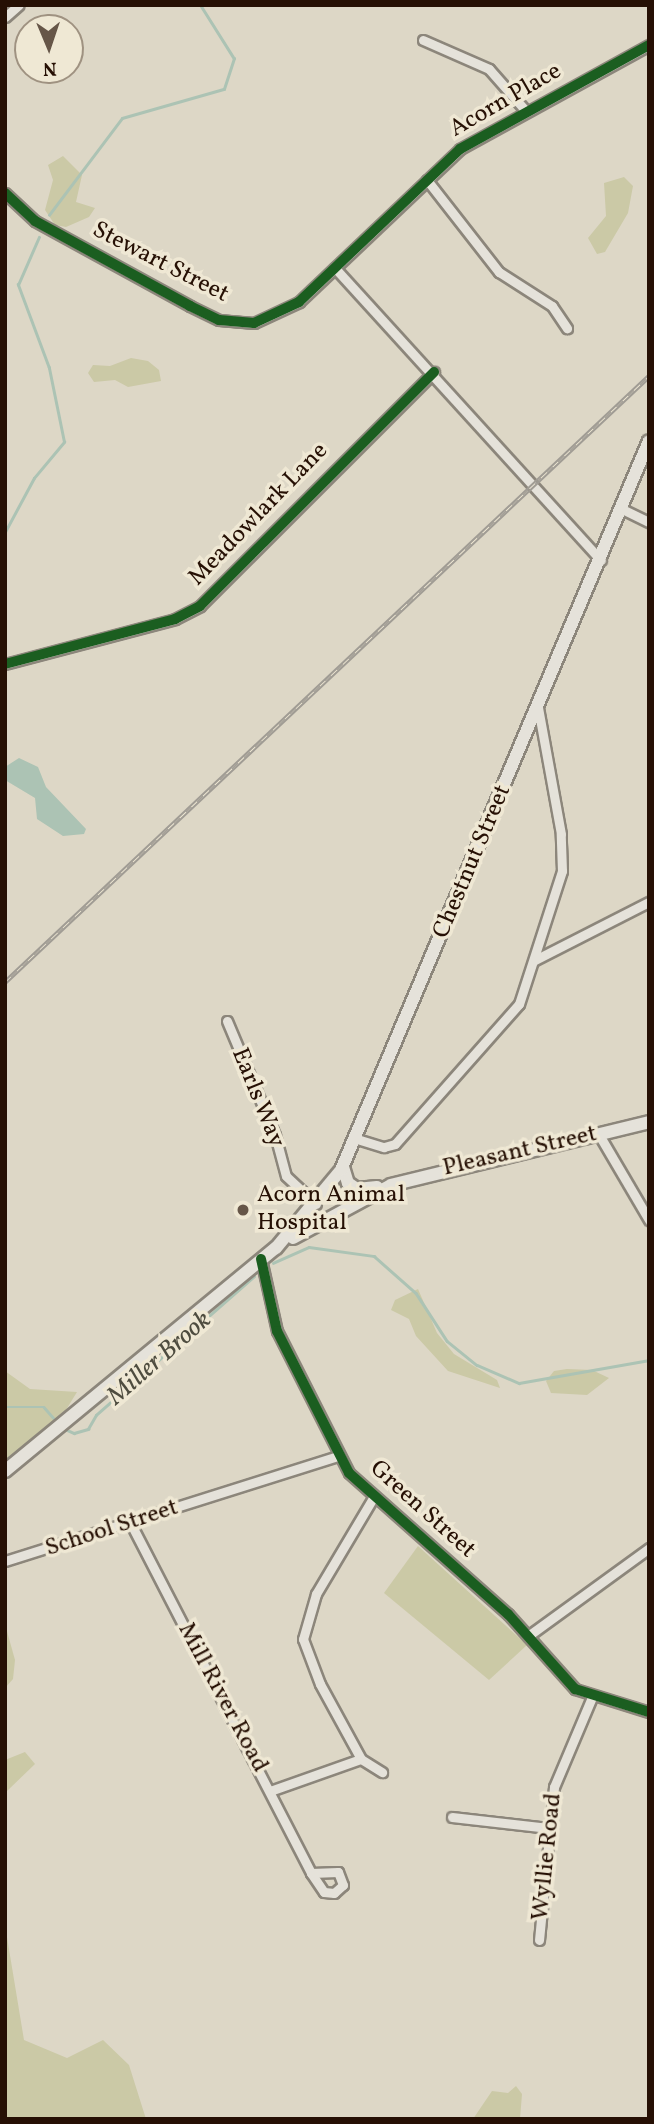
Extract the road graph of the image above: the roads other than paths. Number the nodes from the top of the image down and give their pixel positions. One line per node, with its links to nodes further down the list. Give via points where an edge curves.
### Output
1 (19, 5): 2 (street)
2 (5, 17)
3 (423, 40): 5 (street, via 489,69)
4 (649, 45): 5 (street, Acorn Place)
5 (525, 110): 6 (street, Acorn Place, via 460,149)
6 (427, 180): 8 (street, Acorn Place); 9 (street, via 499,272 552,306)
7 (5, 193): 8 (street, Stewart Street, via 35,221 219,320 254,323 286,311)
8 (335, 268): 10 (street)
9 (567, 328)
10 (434, 372): 14 (street); 15 (street, Meadowlark Lane, via 200,606 175,619)
11 (649, 441): 12 (main road, Chestnut Street)
12 (622, 509): 13 (street); 14 (main road, Chestnut Street)
13 (649, 522)
14 (601, 560): 16 (main road, Chestnut Street)
15 (5, 664)
16 (538, 706): 18 (street, via 562,871); 22 (main road, Chestnut Street)
17 (649, 902): 18 (street)
18 (535, 960): 22 (street, via 512,1018 395,1144 384,1147)
19 (227, 1021): 26 (street, Earls Way, via 279,1146 286,1176)
20 (649, 1122): 21 (main road, Pleasant Street)
21 (598, 1133): 24 (main road, Pleasant Street); 28 (street)
22 (358, 1139): 23 (main road, Chestnut Street)
23 (343, 1167): 25 (main road, via 348,1183); 26 (main road, Chestnut Street)
24 (391, 1185): 25 (main road, Pleasant Street); 27 (main road, Pleasant Street)
25 (364, 1189): 26 (main road, Pleasant Street)
26 (322, 1197): 27 (main road); 29 (main road, Chestnut Street)
27 (351, 1204): 29 (main road, Pleasant Street)
28 (649, 1220)
29 (276, 1248): 30 (main road, Chestnut Street)
30 (261, 1259): 31 (street, Green Street, via 277,1331); 32 (main road)
31 (338, 1455): 33 (street, Green Street); 34 (street, School Street)
32 (5, 1471)
33 (373, 1498): 37 (street, Green Street); 40 (street, via 316,1594 303,1631 320,1684)
34 (131, 1524): 36 (street, School Street); 42 (street, Mill River Road)
35 (649, 1548): 37 (street)
36 (7, 1561)
37 (528, 1636): 38 (street, Green Street, via 561,1676)
38 (592, 1697): 39 (street, Green Street); 44 (street, Wyllie Road, via 554,1787)
39 (649, 1712)
40 (361, 1759): 41 (street); 42 (street)
41 (382, 1772)
42 (270, 1791): 45 (street, Mill River Road)
43 (452, 1817): 44 (street)
44 (548, 1828): 46 (street, Wyllie Road)
45 (311, 1872)
46 (539, 1940)

